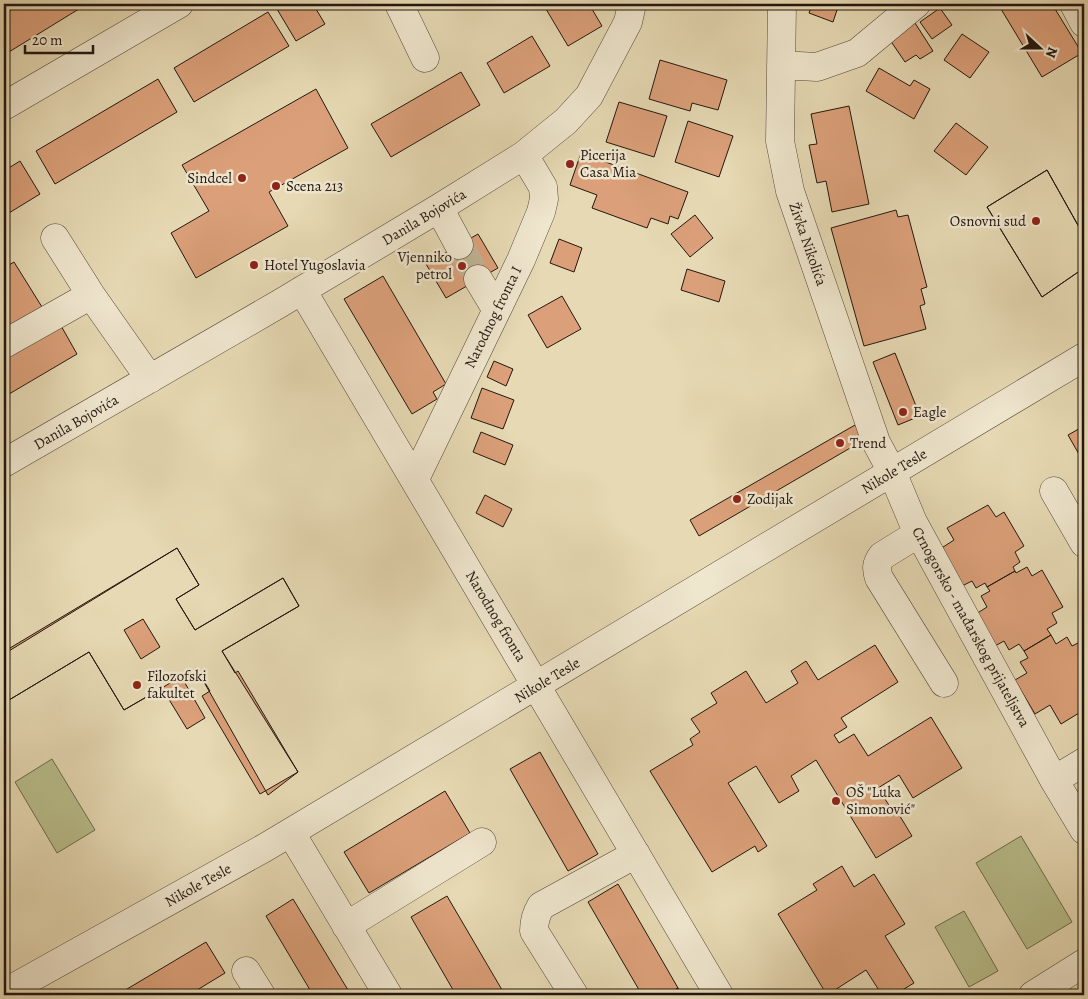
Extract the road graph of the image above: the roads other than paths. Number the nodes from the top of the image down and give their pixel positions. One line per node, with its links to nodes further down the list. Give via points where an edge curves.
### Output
1 (179, 4): 10 (street)
2 (399, 4): 8 (street)
3 (632, 4): 11 (street, Danila Bojovića, via 628,22 589,96 566,121)
4 (782, 4): 9 (street, Živka Nikolića)
5 (916, 4): 9 (street, via 856,53 817,67)
6 (1074, 4): 7 (street)
7 (1084, 23)
8 (425, 58)
9 (781, 64): 23 (street, Živka Nikolića, via 780,141 790,191 876,442)
10 (4, 106)
11 (524, 155): 12 (street, Danila Bojovića); 18 (street, Narodnog fronta I, via 543,187 544,199 521,260)
12 (439, 208): 14 (street); 16 (street, Danila Bojovića)
13 (55, 238): 17 (street)
14 (459, 245)
15 (478, 279): 18 (street)
16 (302, 290): 21 (street, Danila Bojovića); 24 (street, Narodnog fronta)
17 (91, 295): 19 (street); 21 (street)
18 (496, 309): 24 (street, Narodnog fronta I)
19 (4, 344)
20 (1084, 357): 23 (street, Nikole Tesle)
21 (150, 378): 22 (street, Danila Bojovića)
22 (4, 463)
23 (892, 472): 26 (street, Crnogorsko - mađarskog prijateljstva); 29 (street, Nikole Tesle)
24 (415, 479): 29 (street, Narodnog fronta)
25 (1054, 491): 27 (street)
26 (919, 534): 28 (street, via 882,556 876,570); 31 (street, Crnogorsko - mađarskog prijateljstva)
27 (1084, 543)
28 (944, 682)
29 (537, 686): 33 (street, Nikole Tesle); 35 (street, Narodnog fronta)
30 (1084, 762): 31 (street)
31 (1054, 780): 32 (street, Crnogorsko - mađarskog prijateljstva)
32 (1084, 830)
33 (290, 833): 36 (street); 38 (street, Nikole Tesle)
34 (482, 842): 36 (street)
35 (636, 854): 40 (street, via 541,906 536,914 534,931); 41 (street, Narodnog fronta)
36 (346, 926): 39 (street)
37 (1084, 962): 42 (street)
38 (4, 993)
39 (388, 995)
40 (574, 995)
41 (719, 995)
42 (1033, 995)

